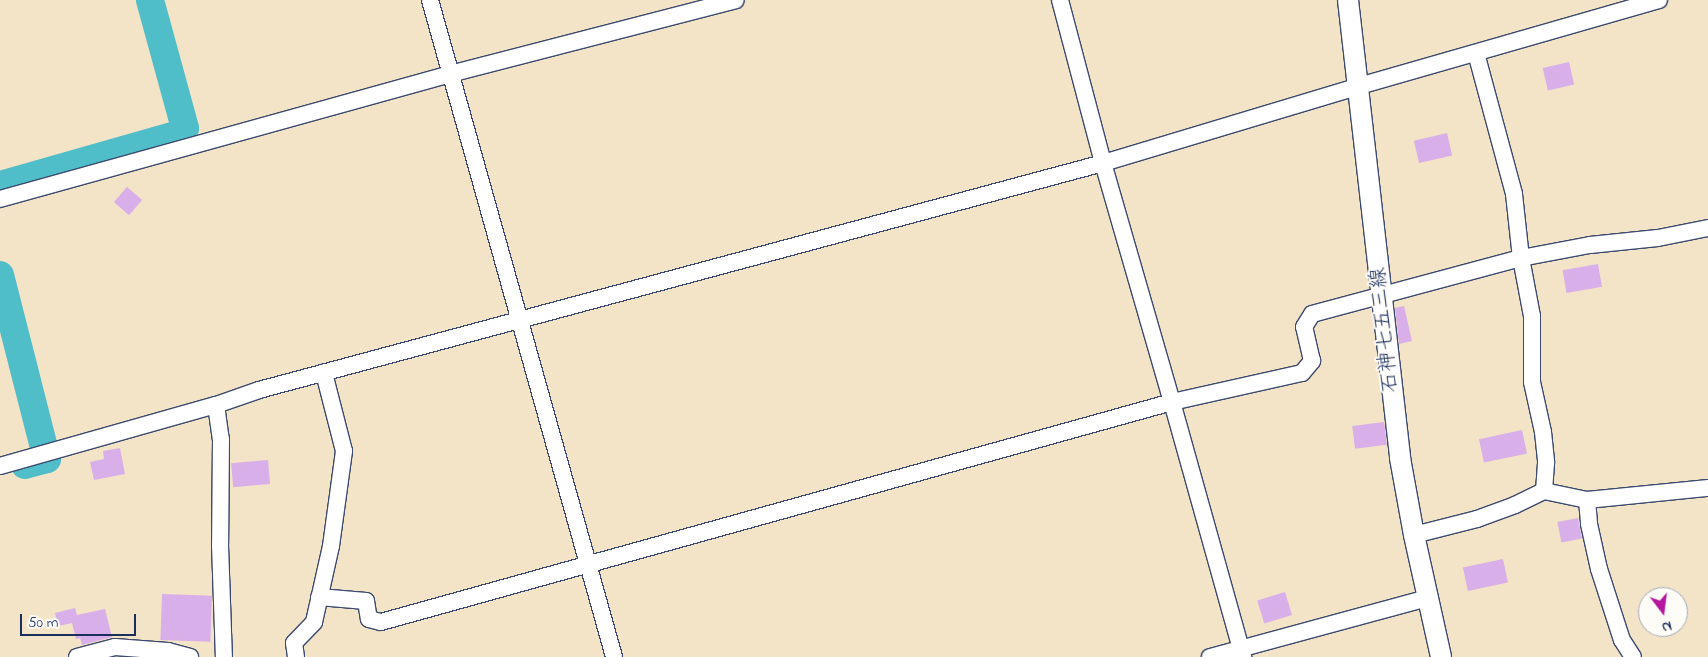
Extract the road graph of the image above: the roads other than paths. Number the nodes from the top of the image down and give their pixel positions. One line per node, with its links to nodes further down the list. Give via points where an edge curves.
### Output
1 (430, 0): 7 (street)
2 (736, 0): 7 (street)
3 (1060, 0): 9 (street)
4 (1348, 0): 8 (main road, 石神七五三線)
5 (1657, 0): 6 (street)
6 (1476, 53): 8 (street); 12 (street, via 1514,194)
7 (450, 74): 10 (street); 14 (street)
8 (1359, 86): 9 (street); 13 (main road, 石神七五三線)
9 (1103, 163): 14 (street); 16 (street)
10 (0, 199)
11 (1708, 228): 12 (street)
12 (1521, 258): 13 (street); 20 (street, via 1532,316 1532,382 1543,432)
13 (1381, 294): 16 (street, via 1312,314 1304,327 1312,361 1302,373); 22 (main road, 石神七五三線, via 1400,458)
14 (519, 320): 15 (street); 23 (street)
15 (324, 373): 17 (street); 24 (street, via 344,451 331,546)
16 (1172, 402): 23 (street); 26 (street)
17 (216, 405): 18 (street); 29 (street, via 220,439)
18 (0, 466)
19 (1708, 488): 21 (street)
20 (1544, 491): 21 (street); 22 (street, via 1515,506)
21 (1587, 500): 34 (street, via 1599,569 1622,640)
22 (1414, 535): 25 (main road, 石神七五三線)
23 (589, 564): 24 (street, via 381,622 369,619 366,600); 31 (street)
24 (319, 597): 30 (street, via 314,622 294,644)
25 (1427, 598): 26 (street); 33 (main road, 石神七五三線)
26 (1241, 653): 32 (street)
27 (77, 657): 28 (street, via 115,648 168,651)
28 (190, 657)
29 (224, 657)
30 (296, 657)
31 (614, 657)
32 (1210, 657)
33 (1441, 657)
34 (1633, 657)

